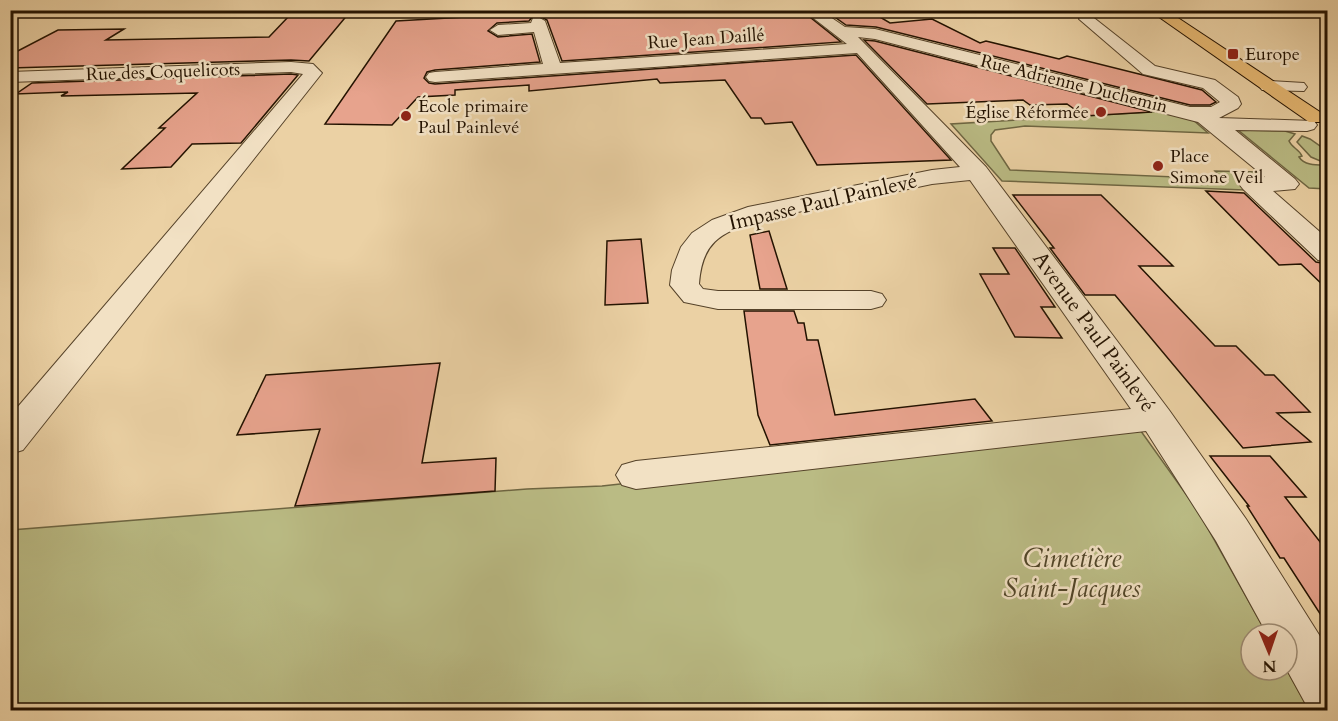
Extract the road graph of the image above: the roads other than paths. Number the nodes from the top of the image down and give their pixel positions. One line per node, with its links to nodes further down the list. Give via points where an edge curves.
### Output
1 (810, 10): 5 (street, Avenue Paul Painlevé)
2 (1104, 10): 11 (street, via 1086,18 1149,70 1209,84 1231,101 1214,113)
3 (1155, 10): 9 (main road)
4 (498, 30): 6 (street, via 539,24)
5 (851, 40): 6 (street, Rue Jean Daillé); 11 (street, Rue Adrienne Duchemin, via 875,34); 14 (street, Avenue Paul Painlevé)
6 (553, 69): 7 (street, Rue Jean Daillé)
7 (435, 76)
8 (14, 79): 18 (street, Rue des Coquelicots, via 291,67 307,68 313,73)
9 (1268, 86): 10 (street); 12 (main road)
10 (1299, 87)
11 (1187, 112): 13 (street, Rue Adrienne Duchemin)
12 (1319, 123): 13 (street, Rue Adrienne Duchemin)
13 (1215, 124): 15 (street, via 1287,184 1251,184)
14 (978, 172): 16 (street, Impasse Paul Painlevé, via 932,177 748,215 721,224 696,242 685,265 684,285 694,296 718,300); 17 (street, Avenue Paul Painlevé)
15 (1328, 254)
16 (871, 300)
17 (1156, 418): 19 (street); 20 (street, Avenue Paul Painlevé, via 1231,530)
18 (10, 441)
19 (636, 475)
20 (1328, 694)

